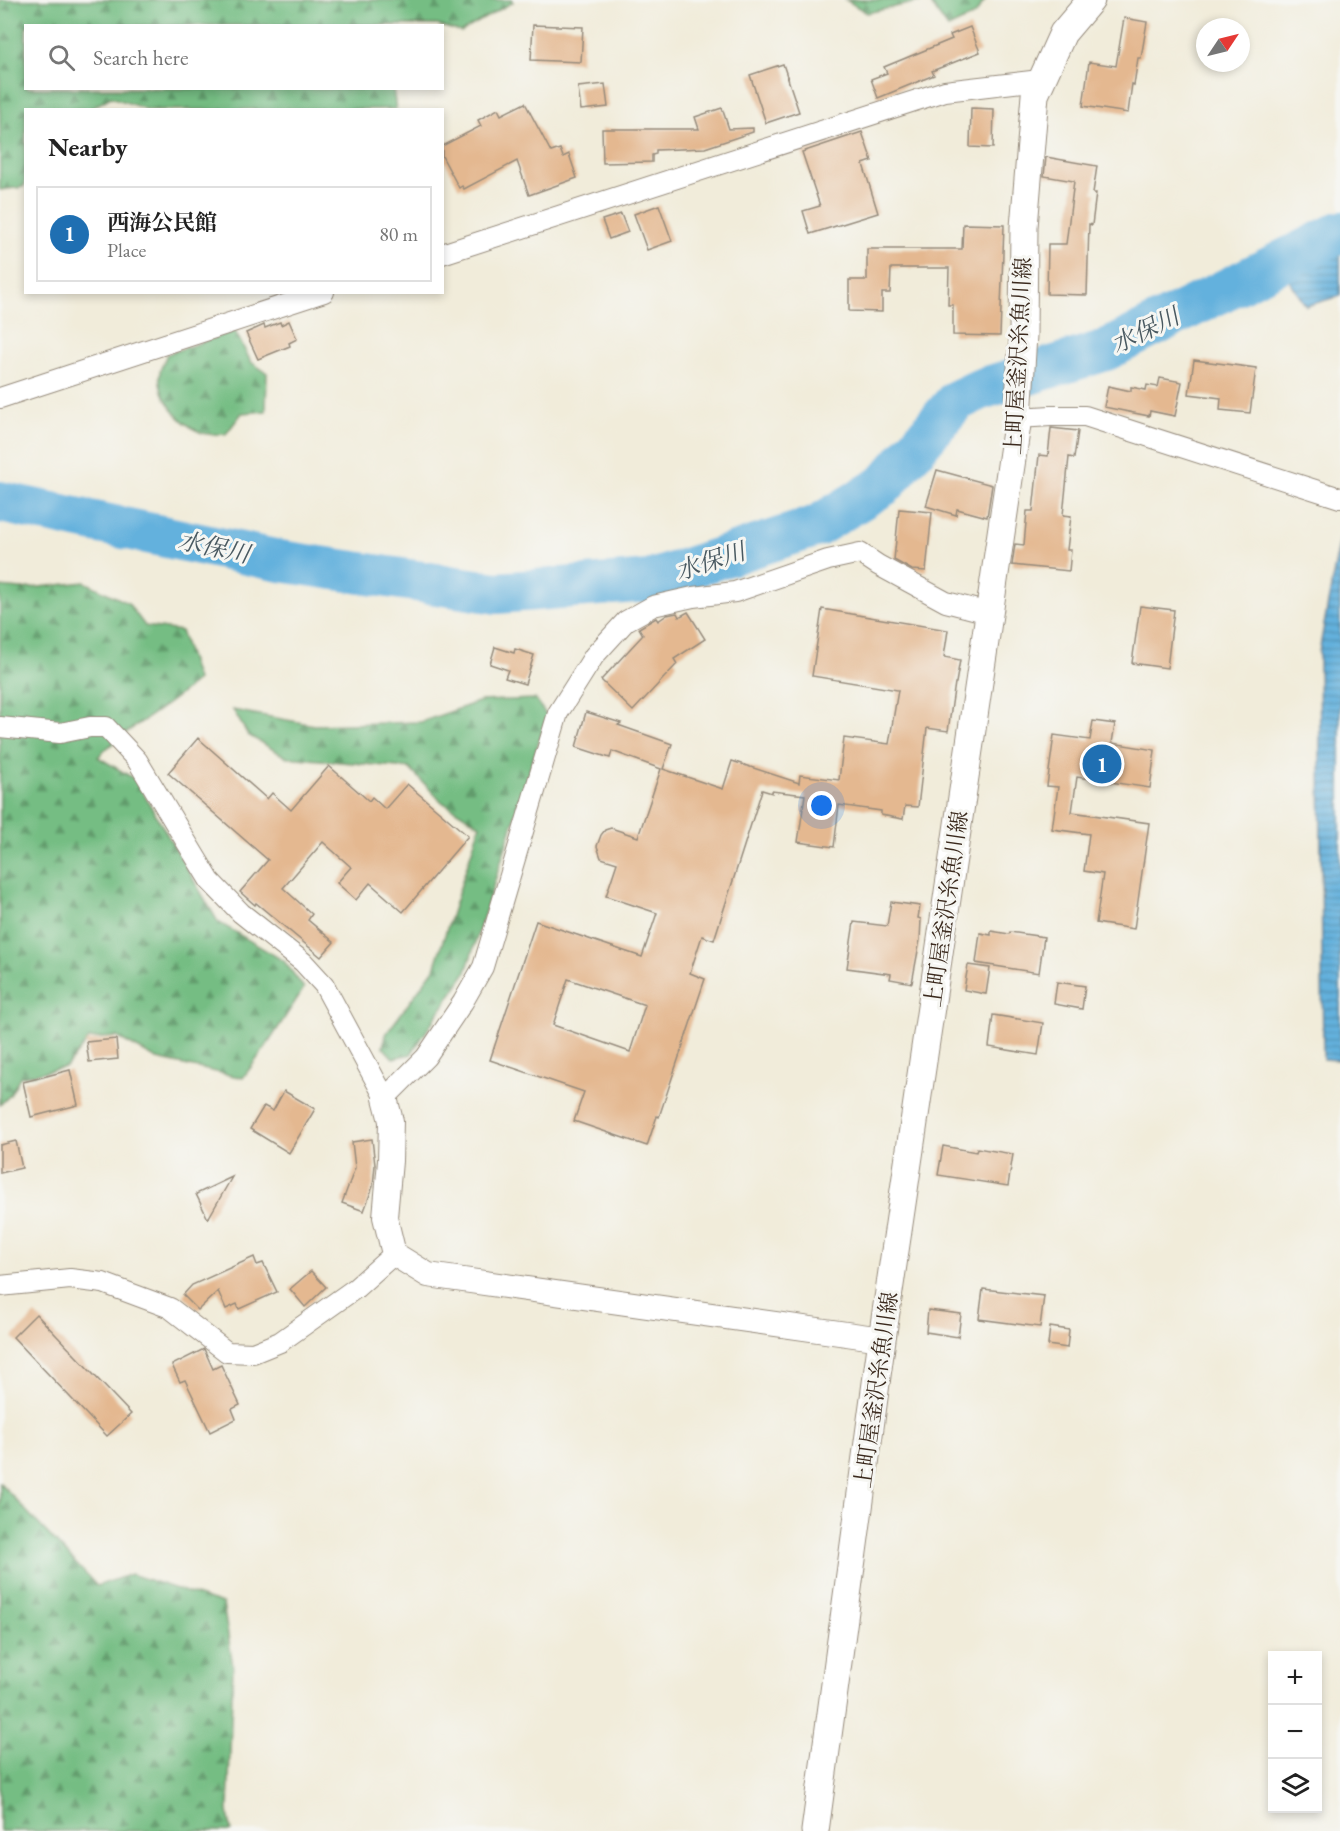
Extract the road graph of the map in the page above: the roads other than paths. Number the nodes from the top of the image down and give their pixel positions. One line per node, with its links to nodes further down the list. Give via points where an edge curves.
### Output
1 (1091, 0): 2 (main road, 上町屋釜沢糸魚川線, via 1064,33)
2 (1040, 80): 3 (street, via 945,91); 6 (main road, 上町屋釜沢糸魚川線, via 1035,95 1025,216)
3 (444, 253)
4 (318, 294): 5 (street)
5 (0, 398)
6 (1018, 414): 7 (street, via 1085,416); 8 (main road, 上町屋釜沢糸魚川線)
7 (1340, 498)
8 (989, 613): 10 (street, via 946,602 860,553 735,592 653,606 626,621 594,656 558,713 483,967 426,1057); 13 (main road, 上町屋釜沢糸魚川線)
9 (0, 727): 10 (street, via 60,733 106,727 136,760 210,881 324,985)
10 (385, 1098): 11 (street, via 391,1121 385,1217)
11 (394, 1254): 12 (street, via 356,1288 290,1335 253,1353 227,1352 170,1308 103,1283 70,1279); 13 (street, via 428,1275)
12 (0, 1286)
13 (882, 1339): 14 (main road, 上町屋釜沢糸魚川線)
14 (815, 1831)

